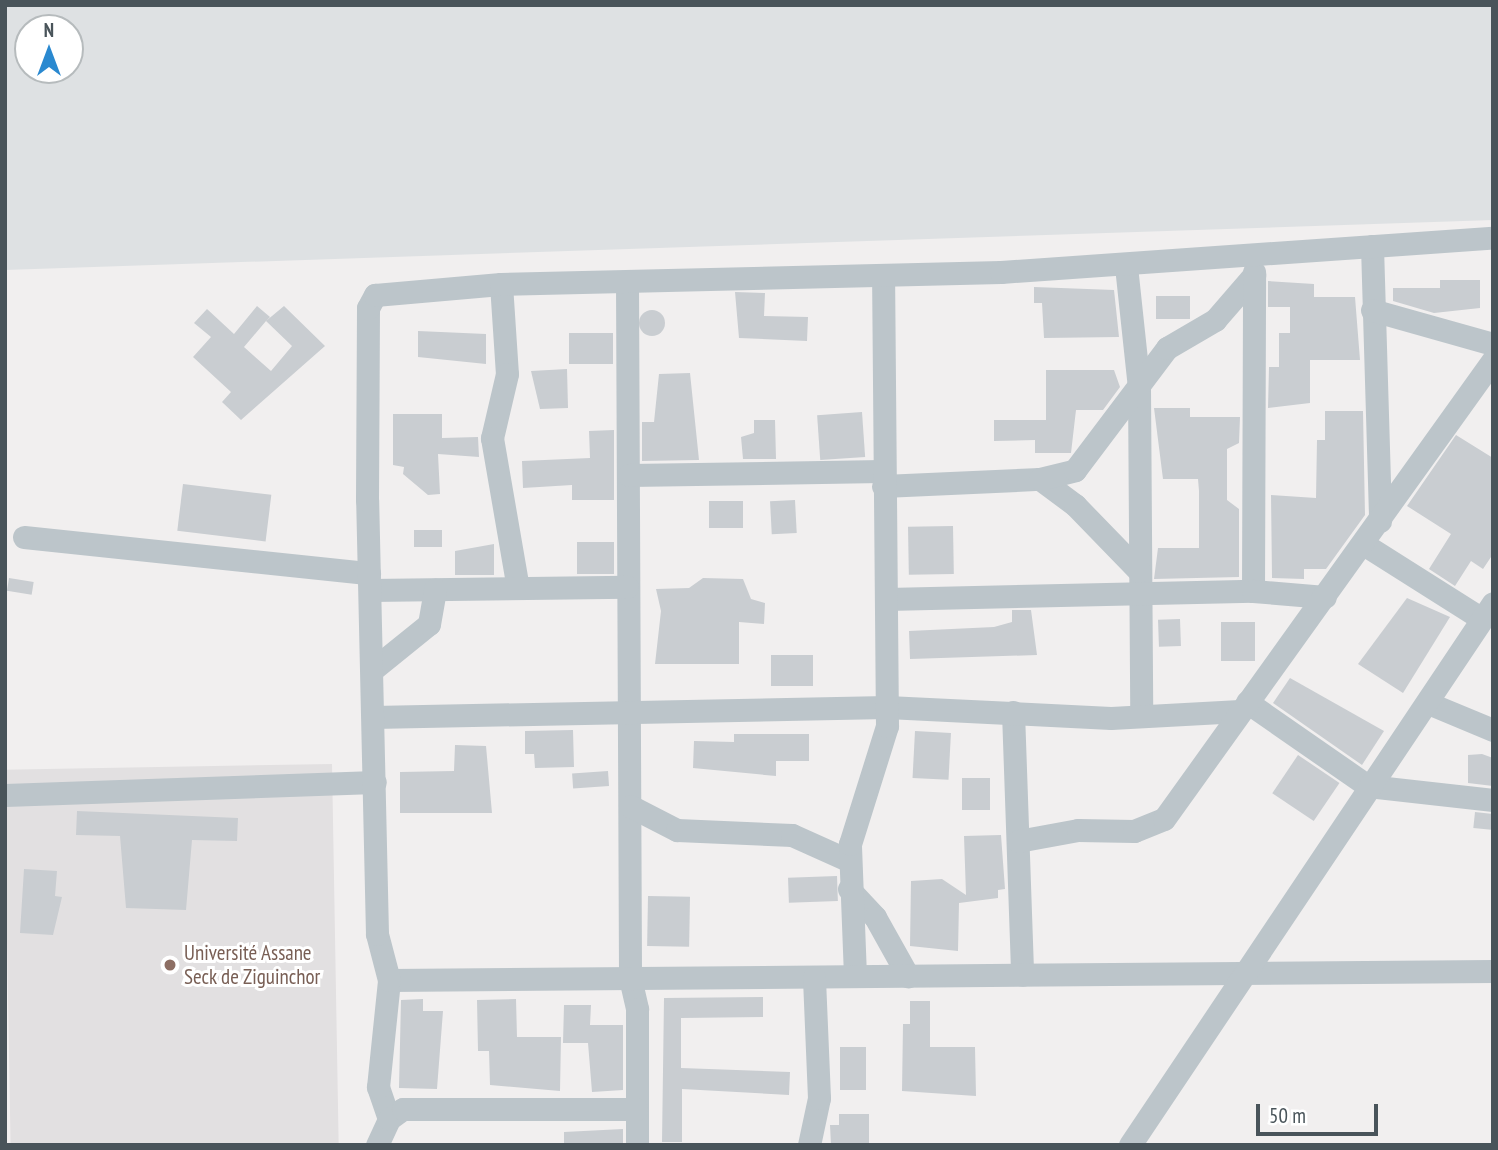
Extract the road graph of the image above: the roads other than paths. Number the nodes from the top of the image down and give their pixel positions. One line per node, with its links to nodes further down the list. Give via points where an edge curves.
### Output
1 (1493, 238): 2 (street)
2 (1372, 246): 3 (street); 8 (street)
3 (1253, 265): 4 (street); 11 (street, via 1215,320 1167,348); 27 (street)
4 (1126, 266): 5 (street); 11 (street)
5 (883, 278): 6 (street); 14 (street)
6 (627, 282): 7 (street); 13 (street)
7 (501, 284): 22 (street, via 388,291 370,300); 25 (street, via 507,374 492,438)
8 (1372, 310): 9 (street); 18 (street)
9 (1493, 344)
10 (1493, 360): 18 (street)
11 (1139, 388): 12 (street); 17 (street)
12 (1075, 470): 15 (street); 16 (street)
13 (629, 475): 14 (street); 24 (street)
14 (883, 478): 15 (street); 29 (street)
15 (1040, 480): 16 (street)
16 (1075, 505): 21 (street)
17 (1138, 509): 21 (street); 23 (street)
18 (1380, 521): 20 (street)
19 (24, 537): 22 (street)
20 (1366, 545): 28 (street); 30 (street)
21 (1114, 546): 23 (street)
22 (369, 581): 26 (street); 31 (street)
23 (1139, 582): 27 (street); 29 (street); 37 (street)
24 (627, 587): 25 (street); 36 (street)
25 (518, 588): 26 (street)
26 (435, 590): 31 (street, via 429,624)
27 (1253, 591): 28 (street)
28 (1325, 597): 33 (street)
29 (887, 599): 34 (street)
30 (1487, 611): 32 (street)
31 (372, 670): 38 (street)
32 (1428, 703): 39 (street); 41 (street)
33 (1244, 706): 37 (street); 41 (street); 45 (street, via 1176,805 1151,828 1078,830)
34 (887, 707): 35 (street); 36 (street); 46 (street)
35 (1013, 712): 37 (street); 45 (street)
36 (631, 714): 38 (street); 44 (street)
37 (1141, 715)
38 (373, 717): 40 (street)
39 (1493, 730)
40 (375, 782): 42 (street); 55 (street, via 377,934)
41 (1368, 786): 43 (street); 49 (street)
42 (5, 795)
43 (1493, 800)
44 (630, 806): 46 (street, via 677,830 792,835); 54 (street)
45 (1018, 841): 50 (street)
46 (848, 860): 47 (street)
47 (849, 889): 52 (street); 53 (street, via 875,917)
48 (1493, 971): 49 (street)
49 (1247, 974): 50 (street); 61 (street)
50 (1022, 975): 53 (street)
51 (814, 976): 52 (street); 54 (street); 60 (street, via 819,1098)
52 (855, 976): 53 (street)
53 (908, 976)
54 (630, 978): 55 (street); 56 (street, via 637,1009)
55 (389, 979): 57 (street, via 378,1087)
56 (636, 1108): 57 (street, via 403,1109); 59 (street)
57 (388, 1119): 58 (street)
58 (377, 1145)
59 (637, 1145)
60 (809, 1145)
61 (1129, 1145)

